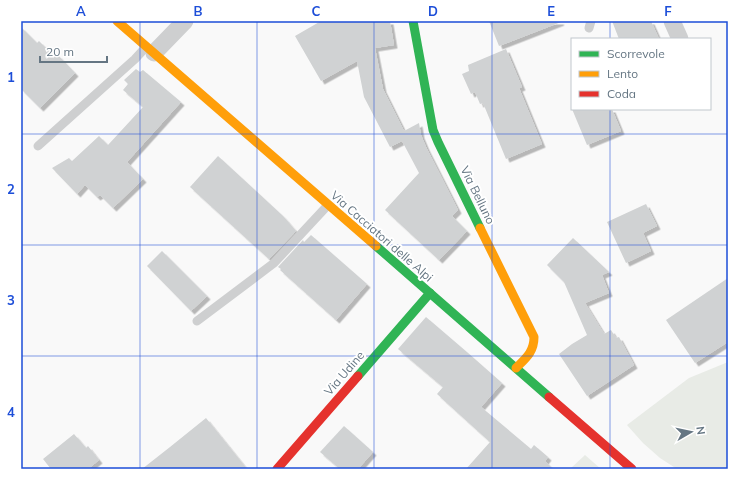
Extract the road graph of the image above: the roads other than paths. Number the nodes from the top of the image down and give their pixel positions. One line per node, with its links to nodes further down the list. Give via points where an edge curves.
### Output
1 (117, 21): 6 (street, Via Cacciatori delle Alpi)
2 (186, 21): 6 (street)
3 (413, 21): 11 (street, Via Belluno, via 438,142 534,337 531,351)
4 (672, 21): 5 (street)
5 (680, 38)
6 (150, 50): 7 (lane, via 135,59); 8 (street, Via Cacciatori delle Alpi)
7 (38, 146)
8 (328, 204): 9 (street, Via Cacciatori delle Alpi); 10 (lane, via 274,263)
9 (430, 293): 11 (street, Via Cacciatori delle Alpi); 12 (street, Via Udine)
10 (197, 320)
11 (516, 368): 13 (street, Via Cacciatori delle Alpi)
12 (277, 469)
13 (632, 469)

